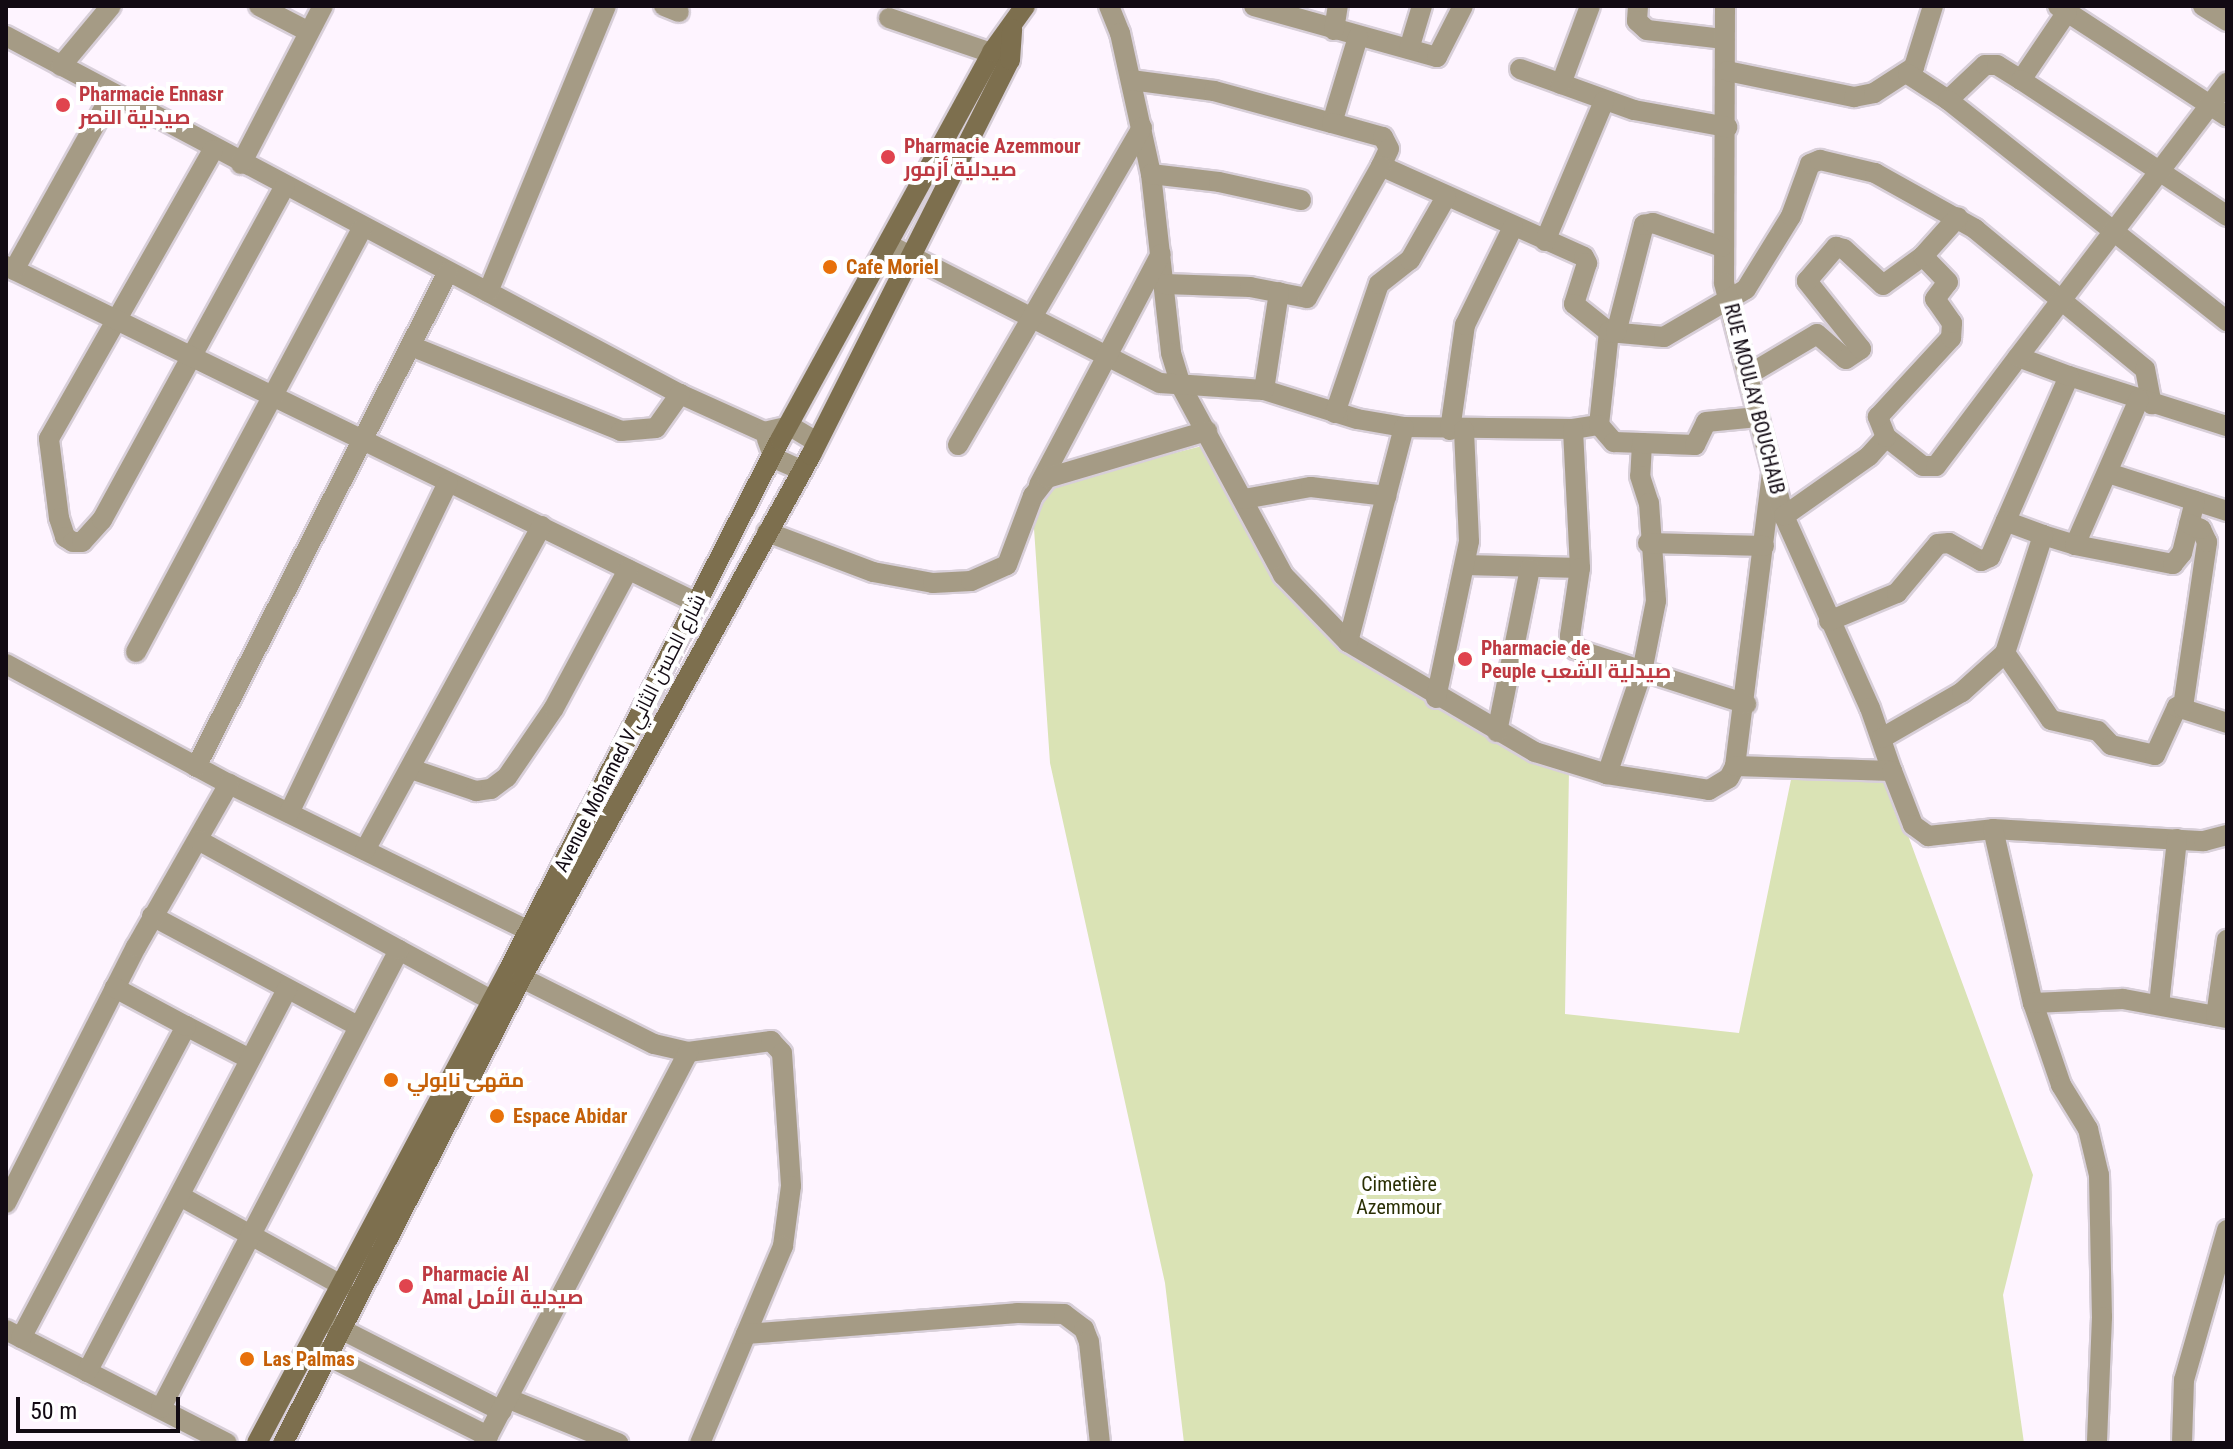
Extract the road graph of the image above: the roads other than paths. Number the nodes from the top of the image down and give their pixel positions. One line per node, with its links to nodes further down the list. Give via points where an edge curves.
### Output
1 (111, 6): 26 (street)
2 (259, 6): 20 (street)
3 (323, 6): 20 (street)
4 (606, 6): 63 (street)
5 (1025, 6): 25 (main road, Avenue Mohamed V شارع الحسن الثاني)
6 (1109, 6): 30 (street)
7 (1254, 6): 19 (street)
8 (1338, 6): 19 (street)
9 (1422, 6): 24 (street)
10 (1463, 6): 24 (street, via 1441,55)
11 (1590, 6): 33 (street)
12 (1638, 6): 23 (street, via 1637,21 1647,30)
13 (1725, 6): 23 (street, RUE MOULAY BOUCHAIB)
14 (1933, 6): 29 (street, via 1918,60)
15 (2203, 6): 18 (street)
16 (2063, 9): 31 (street); 37 (street)
17 (889, 18): 25 (street)
18 (2227, 21)
19 (1334, 30): 22 (street)
20 (309, 32): 42 (street)
21 (6, 36): 26 (street)
22 (1358, 37): 24 (street); 38 (street)
23 (1724, 39): 28 (street, RUE MOULAY BOUCHAIB)
24 (1409, 49)
25 (1001, 56): 55 (main road, Avenue Mohamed V شارع الحسن الثاني); 58 (main road, Avenue Mohamed V شارع الحسن الثاني)
26 (61, 66): 34 (street)
27 (1520, 69): 33 (street)
28 (1727, 71): 29 (street, via 1854,97 1874,93); 40 (street, RUE MOULAY BOUCHAIB)
29 (1908, 74): 35 (street)
30 (1131, 80): 38 (street, via 1214,91); 39 (street)
31 (2021, 80): 35 (street, via 1997,65 1985,65); 44 (street)
32 (2227, 83): 37 (street)
33 (1561, 84): 36 (street)
34 (112, 94): 41 (street); 60 (street)
35 (1948, 100): 53 (street)
36 (1604, 101): 40 (street); 54 (street)
37 (2218, 111): 44 (street)
38 (1332, 123): 43 (street, via 1383,137 1389,149)
39 (1142, 127): 45 (street); 67 (street)
40 (1727, 127): 56 (street, RUE MOULAY BOUCHAIB)
41 (213, 150): 42 (street); 68 (street)
42 (241, 164): 46 (street)
43 (1381, 166): 47 (street); 64 (street, via 1312,296 1303,299)
44 (2159, 171): 49 (street); 53 (street)
45 (1151, 174): 48 (street); 57 (street)
46 (285, 186): 52 (street); 72 (street)
47 (1446, 197): 51 (street); 82 (street, via 1410,260 1379,284)
48 (1301, 200)
49 (2227, 216)
50 (1958, 217): 59 (street); 65 (street, via 1875,173 1815,161 1764,267); 66 (street)
51 (1513, 227): 54 (street); 89 (street, via 1465,325)
52 (362, 228): 61 (street); 80 (street)
53 (2115, 230): 66 (street); 69 (street)
54 (1545, 241): 70 (street, via 1586,260 1574,304)
55 (889, 245): 58 (street); 85 (main road, Avenue Mohamed V شارع الحسن الثاني)
56 (1722, 247): 65 (street, RUE MOULAY BOUCHAIB); 70 (street, via 1653,223 1644,225)
57 (1161, 254): 62 (street); 74 (street)
58 (910, 256): 67 (street); 93 (main road, Avenue Mohamed V شارع الحسن الثاني)
59 (1923, 256): 75 (street, via 1883,285 1836,247 1807,281 1861,349 1846,359 1817,334); 92 (street, via 1948,282 1936,303 1953,333 1878,417)
60 (10, 268): 68 (street)
61 (448, 272): 63 (street); 71 (street)
62 (1165, 284): 64 (street); 77 (street, via 1171,353)
63 (488, 292): 79 (street)
64 (1279, 292): 78 (street)
65 (1728, 300): 70 (street, via 1664,337); 75 (street, RUE MOULAY BOUCHAIB)
66 (2059, 302): 73 (street); 81 (street, via 2145,369)
67 (1030, 313): 74 (street); 96 (street)
68 (117, 321): 72 (street); 72 (street, via 49,439 59,518 65,537 73,542 82,542 102,520)
69 (2227, 321)
70 (1612, 332): 84 (street)
71 (411, 346): 79 (street, via 621,431 656,428); 94 (street)
72 (188, 357): 80 (street)
73 (2018, 357): 76 (street); 92 (street, via 1936,466 1923,466)
74 (1104, 358): 77 (street, via 1149,380); 102 (street)
75 (1748, 375): 83 (street, RUE MOULAY BOUCHAIB)
76 (2069, 376): 81 (street); 108 (street)
77 (1181, 386): 78 (street); 90 (street)
78 (1264, 390): 82 (street)
79 (680, 394): 91 (street)
80 (271, 398): 94 (street); 123 (street)
81 (2146, 402): 86 (street); 100 (street)
82 (1335, 413): 87 (street)
83 (1758, 417): 95 (street, via 1706,422 1695,445); 99 (street, RUE MOULAY BOUCHAIB)
84 (1599, 425): 88 (street); 95 (street, via 1614,442)
85 (790, 426): 91 (street); 93 (street); 97 (main road, Avenue Mohamed V شارع الحسن الثاني)
86 (2227, 426)
87 (1404, 427): 89 (street); 103 (street)
88 (1573, 429): 89 (street); 117 (street)
89 (1457, 430): 116 (street, via 1469,522)
90 (1207, 431): 102 (street, via 1054,475); 104 (street)
91 (764, 432): 97 (street)
92 (1886, 437): 107 (street, via 1854,470)
93 (815, 441): 98 (main road, Avenue Mohamed V شارع الحسن الثاني)
94 (359, 442): 101 (street); 134 (street)
95 (1642, 443): 113 (street)
96 (958, 445)
97 (774, 458): 98 (street); 120 (main road, Avenue Mohamed V شارع الحسن الثاني)
98 (801, 470): 111 (main road, Avenue Mohamed V شارع الحسن الثاني)
99 (1772, 473): 107 (street, RUE MOULAY BOUCHAIB); 115 (street)
100 (2108, 473): 105 (street); 114 (street)
101 (448, 483): 110 (street); 139 (street)
102 (1039, 485): 111 (street, via 1007,565 971,581 933,583 873,572)
103 (1386, 496): 104 (street, via 1311,487); 122 (street)
104 (1244, 499): 122 (street, via 1290,585)
105 (2195, 501): 106 (street); 109 (street)
106 (2227, 511)
107 (1784, 516): 121 (street, RUE MOULAY BOUCHAIB)
108 (2005, 521): 112 (street); 121 (street, via 1986,560 1938,544 1897,593)
109 (2189, 524): 114 (street, via 2182,553 2173,564); 129 (street, via 2201,529 2207,542)
110 (542, 526): 119 (street); 135 (street)
111 (767, 532): 146 (main road, Avenue Mohamed V شارع الحسن الثاني)
112 (2043, 535): 114 (street); 124 (street)
113 (1648, 543): 115 (street); 126 (street, via 1656,601)
114 (2075, 545)
115 (1764, 546): 128 (street)
116 (1465, 565): 118 (street); 127 (street)
117 (1580, 568): 118 (street); 126 (street, via 1571,644)
118 (1530, 569): 131 (street)
119 (628, 570): 120 (street); 135 (street, via 554,708 507,777 491,789 476,791)
120 (697, 603): 146 (main road, Avenue Mohamed V شارع الحسن الثاني)
121 (1829, 621): 132 (street, RUE MOULAY BOUCHAIB)
122 (1348, 642): 127 (street)
123 (136, 652)
124 (2005, 653): 129 (street, via 2051,720 2098,731 2111,745 2155,755 2162,748 2171,710); 132 (street, via 1953,699)
125 (6, 664): 134 (street)
126 (1642, 672): 128 (street); 137 (street)
127 (1436, 698): 131 (street)
128 (1746, 704): 133 (street)
129 (2183, 707): 130 (street)
130 (2227, 723)
131 (1497, 732): 137 (street, via 1535,752)
132 (1882, 738): 136 (street, RUE MOULAY BOUCHAIB)
133 (1735, 766): 136 (street); 137 (street, via 1721,784 1698,791)
134 (196, 767): 138 (street)
135 (411, 769): 144 (street)
136 (1892, 771): 140 (street, RUE MOULAY BOUCHAIB, via 1913,825 1923,835)
137 (1607, 774)
138 (229, 784): 139 (street); 143 (street)
139 (289, 813): 144 (street)
140 (1993, 829): 142 (street); 153 (street)
141 (2227, 835): 142 (street)
142 (2177, 839): 154 (street)
143 (198, 840): 145 (street); 148 (street)
144 (365, 850): 146 (street)
145 (152, 916): 150 (street); 151 (street)
146 (536, 935): 149 (main road, Avenue Mohamed V شارع الحسن الثاني)
147 (2227, 940): 155 (street)
148 (399, 950): 152 (street); 157 (street)
149 (515, 974): 152 (main road, Avenue Mohamed V شارع الحسن الثاني); 158 (street, via 617,1029); 165 (main road, Avenue Mohamed V شارع الحسن الثاني)
150 (115, 988): 156 (street); 161 (street)
151 (287, 989): 157 (street); 159 (street)
152 (491, 1000): 164 (main road, Avenue Mohamed V شارع الحسن الثاني)
153 (2033, 1003): 154 (street, via 2123,999); 180 (street, via 2057,1076 2088,1129 2099,1175 2102,1317)
154 (2159, 1005): 155 (street)
155 (2222, 1017)
156 (186, 1026): 159 (street); 166 (street)
157 (358, 1026): 163 (street)
158 (688, 1052): 167 (street, via 771,1041 785,1061 790,1213 783,1246); 171 (street)
159 (250, 1059): 160 (street)
160 (180, 1196): 163 (street); 170 (street)
161 (6, 1203)
162 (2227, 1230): 181 (street, via 2184,1380)
163 (250, 1237): 164 (street); 172 (street)
164 (343, 1286): 165 (main road, Avenue Mohamed V شارع الحسن الثاني)
165 (333, 1325): 168 (main road, Avenue Mohamed V شارع الحسن الثاني); 169 (main road, Avenue Mohamed V شارع الحسن الثاني); 171 (street)
166 (14, 1334): 170 (street)
167 (746, 1334): 178 (street); 179 (street, via 1064,1314 1084,1329 1089,1342)
168 (309, 1347): 169 (street); 175 (main road, Avenue Mohamed V شارع الحسن الثاني)
169 (328, 1356): 173 (street); 176 (main road, Avenue Mohamed V شارع الحسن الثاني)
170 (87, 1372): 172 (street)
171 (506, 1405): 173 (street); 177 (street)
172 (161, 1408): 174 (street)
173 (486, 1440)
174 (227, 1443)
175 (257, 1443)
176 (283, 1443)
177 (618, 1443)
178 (700, 1443)
179 (1100, 1443)
180 (2097, 1443)
181 (2182, 1443)

